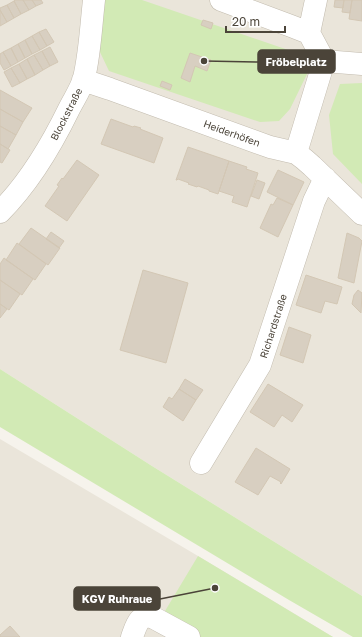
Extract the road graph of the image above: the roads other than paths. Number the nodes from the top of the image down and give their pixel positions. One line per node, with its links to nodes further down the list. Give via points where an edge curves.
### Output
1 (94, 0): 7 (street, Blockstraße, via 88,59)
2 (221, 0): 4 (street)
3 (316, 0): 4 (street)
4 (309, 33): 5 (street)
5 (324, 61): 6 (street); 8 (street)
6 (362, 64)
7 (83, 80): 8 (street, Heiderhöfen, via 270,147); 10 (street, Blockstraße, via 53,141 17,193)
8 (296, 153): 9 (street, Heiderhöfen)
9 (325, 178): 11 (street, Heiderhöfen); 12 (street, Richardstraße, via 314,200 260,365)
10 (0, 212)
11 (362, 214)
12 (201, 463)
13 (132, 637): 14 (street, via 138,621 146,616)
14 (189, 637)

